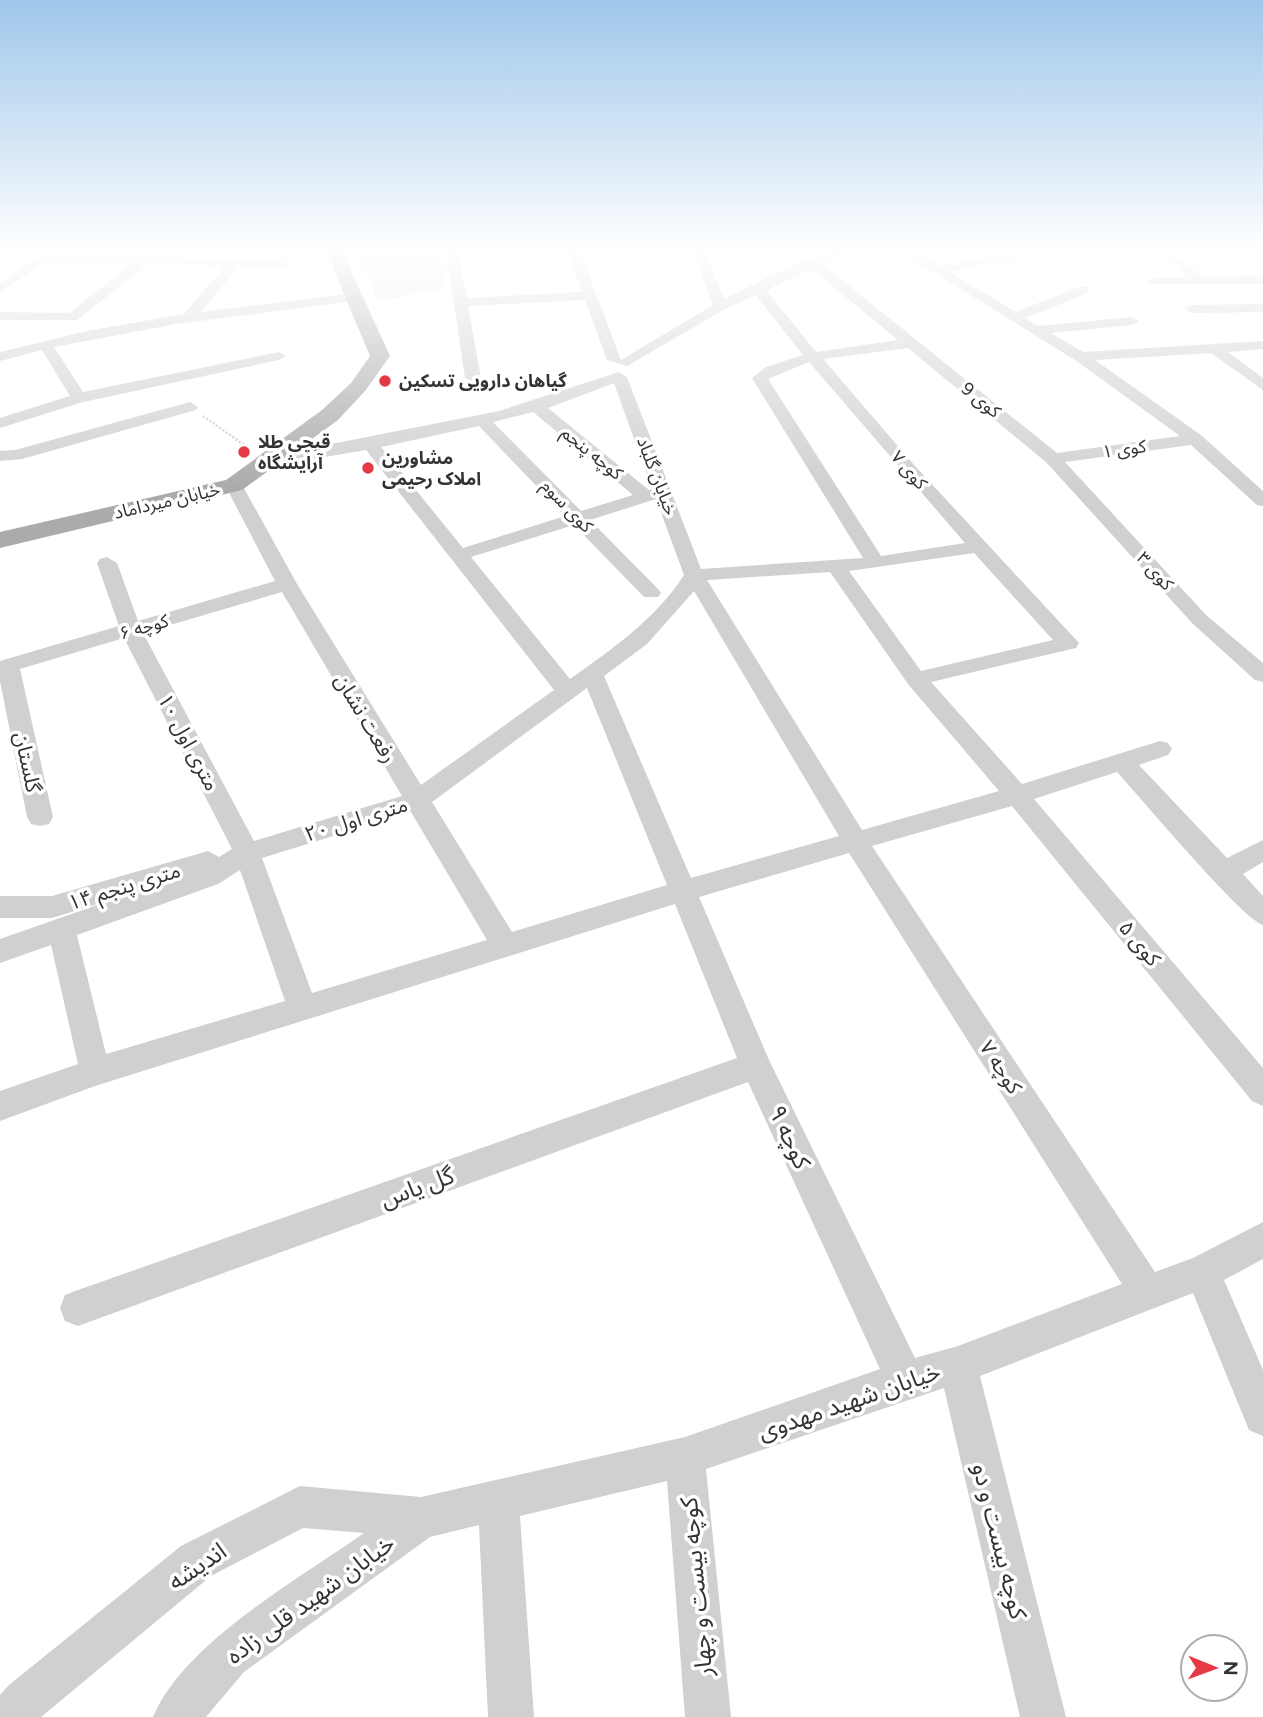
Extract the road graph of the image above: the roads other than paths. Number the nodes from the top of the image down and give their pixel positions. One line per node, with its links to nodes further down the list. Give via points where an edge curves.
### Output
1 (127, 329): 11 (street)
2 (368, 329): 30 (main road, خیابان میرداماد, via 380,356 372,371 330,415)
3 (465, 329): 19 (street)
4 (599, 329): 18 (street, خیابان گلباد)
5 (679, 329): 18 (street)
6 (789, 329): 16 (street, کوی ۷)
7 (892, 329): 10 (street, کوی 9)
8 (1046, 329): 9 (street)
9 (1037, 330): 17 (street)
10 (911, 343): 16 (street); 29 (street, کوی 9)
11 (46, 345): 14 (street); 21 (street)
12 (1263, 345): 13 (street)
13 (1213, 348): 17 (street); 20 (street)
14 (0, 356)
15 (279, 356): 21 (street)
16 (811, 357): 36 (street, کوی ۷); 38 (street, via 766,371 760,378)
17 (1080, 357): 26 (street)
18 (610, 368): 23 (street, via 582,393); 24 (street); 32 (street, خیابان گلباد)
19 (473, 378)
20 (1263, 385)
21 (79, 398): 25 (street)
22 (190, 407): 28 (street)
23 (538, 408): 24 (street); 32 (street, کوچه پنجم)
24 (482, 420): 27 (street); 34 (street, کوی سوم)
25 (0, 423)
26 (1195, 439): 29 (street, کوی ۱); 33 (street)
27 (371, 445): 30 (street); 37 (street)
28 (0, 456)
29 (1053, 459): 48 (street, کوی ۳, via 1199,620)
30 (266, 462): 31 (main road, خیابان میرداماد)
31 (234, 485): 35 (main road, خیابان میرداماد); 42 (street, رفعت نشان)
32 (656, 494): 34 (street); 41 (street, خیابان گلباد)
33 (1263, 501)
34 (579, 518): 37 (street); 43 (street, کوی سوم)
35 (0, 540)
36 (976, 547): 38 (street); 45 (street, کوی ۷)
37 (459, 555): 50 (street)
38 (876, 562): 40 (street)
39 (107, 563): 44 (street, ۱۰ متری اول)
40 (835, 565): 41 (street); 49 (street, کوی ۵)
41 (694, 575): 47 (street, ۲۰ متری اول, via 679,599 640,639); 56 (street, خیابان گلباد)
42 (287, 584): 44 (street, کوچه ۶); 54 (street, رفعت نشان)
43 (651, 593)
44 (131, 631): 46 (street, کوچه ۶); 58 (street, ۱۰ متری اول)
45 (1068, 643): 49 (street)
46 (4, 667): 55 (street, گلستان)
47 (592, 673): 50 (street, ۲۰ متری اول); 60 (street)
48 (1263, 675)
49 (916, 679): 53 (street, کوی ۵)
50 (567, 691): 54 (street, ۲۰ متری اول)
51 (1160, 749): 52 (street)
52 (1121, 761): 53 (street); 59 (street)
53 (1017, 795): 56 (street); 69 (street, کوی ۵)
54 (416, 801): 58 (street, ۲۰ متری اول); 64 (street, رفعت نشان)
55 (40, 817)
56 (855, 841): 60 (street); 73 (street, کوچه ۷)
57 (1263, 850): 59 (street)
58 (247, 853): 61 (street, ۱۴ متری پنجم, via 52,907); 63 (street, ۲۰ متری اول, via 209,877); 66 (street, ۱۰ متری اول)
59 (1223, 873): 62 (street)
60 (684, 891): 64 (street); 67 (street, کوچه ۹)
61 (0, 907)
62 (1263, 914)
63 (62, 931): 65 (street, ۲۰ متری اول); 68 (street)
64 (506, 947): 66 (street)
65 (0, 951)
66 (303, 1009): 68 (street)
67 (756, 1065): 74 (street, گل یاس); 76 (street, کوچه ۹)
68 (95, 1072): 70 (street)
69 (1263, 1091)
70 (0, 1106)
71 (1263, 1240): 72 (street, خیابان شهید مهدوی)
72 (1202, 1272): 73 (street, خیابان شهید مهدوی); 77 (street)
73 (1148, 1293): 75 (street, خیابان شهید مهدوی)
74 (78, 1308)
75 (958, 1365): 76 (street, خیابان شهید مهدوی); 85 (street, کوچه بیست و دو)
76 (905, 1380): 78 (street, خیابان شهید مهدوی)
77 (1263, 1416)
78 (685, 1457): 79 (street, خیابان شهید مهدوی); 84 (street, کوچه بیست و چهار)
79 (498, 1502): 80 (street, خیابان شهید مهدوی); 83 (street)
80 (421, 1518): 81 (street, اندیشه, via 300,1507 196,1561 24,1701); 82 (street, خیابان شهید قلی زاده, via 228,1656)
81 (11, 1717)
82 (176, 1717)
83 (511, 1717)
84 (708, 1717)
85 (1044, 1717)

